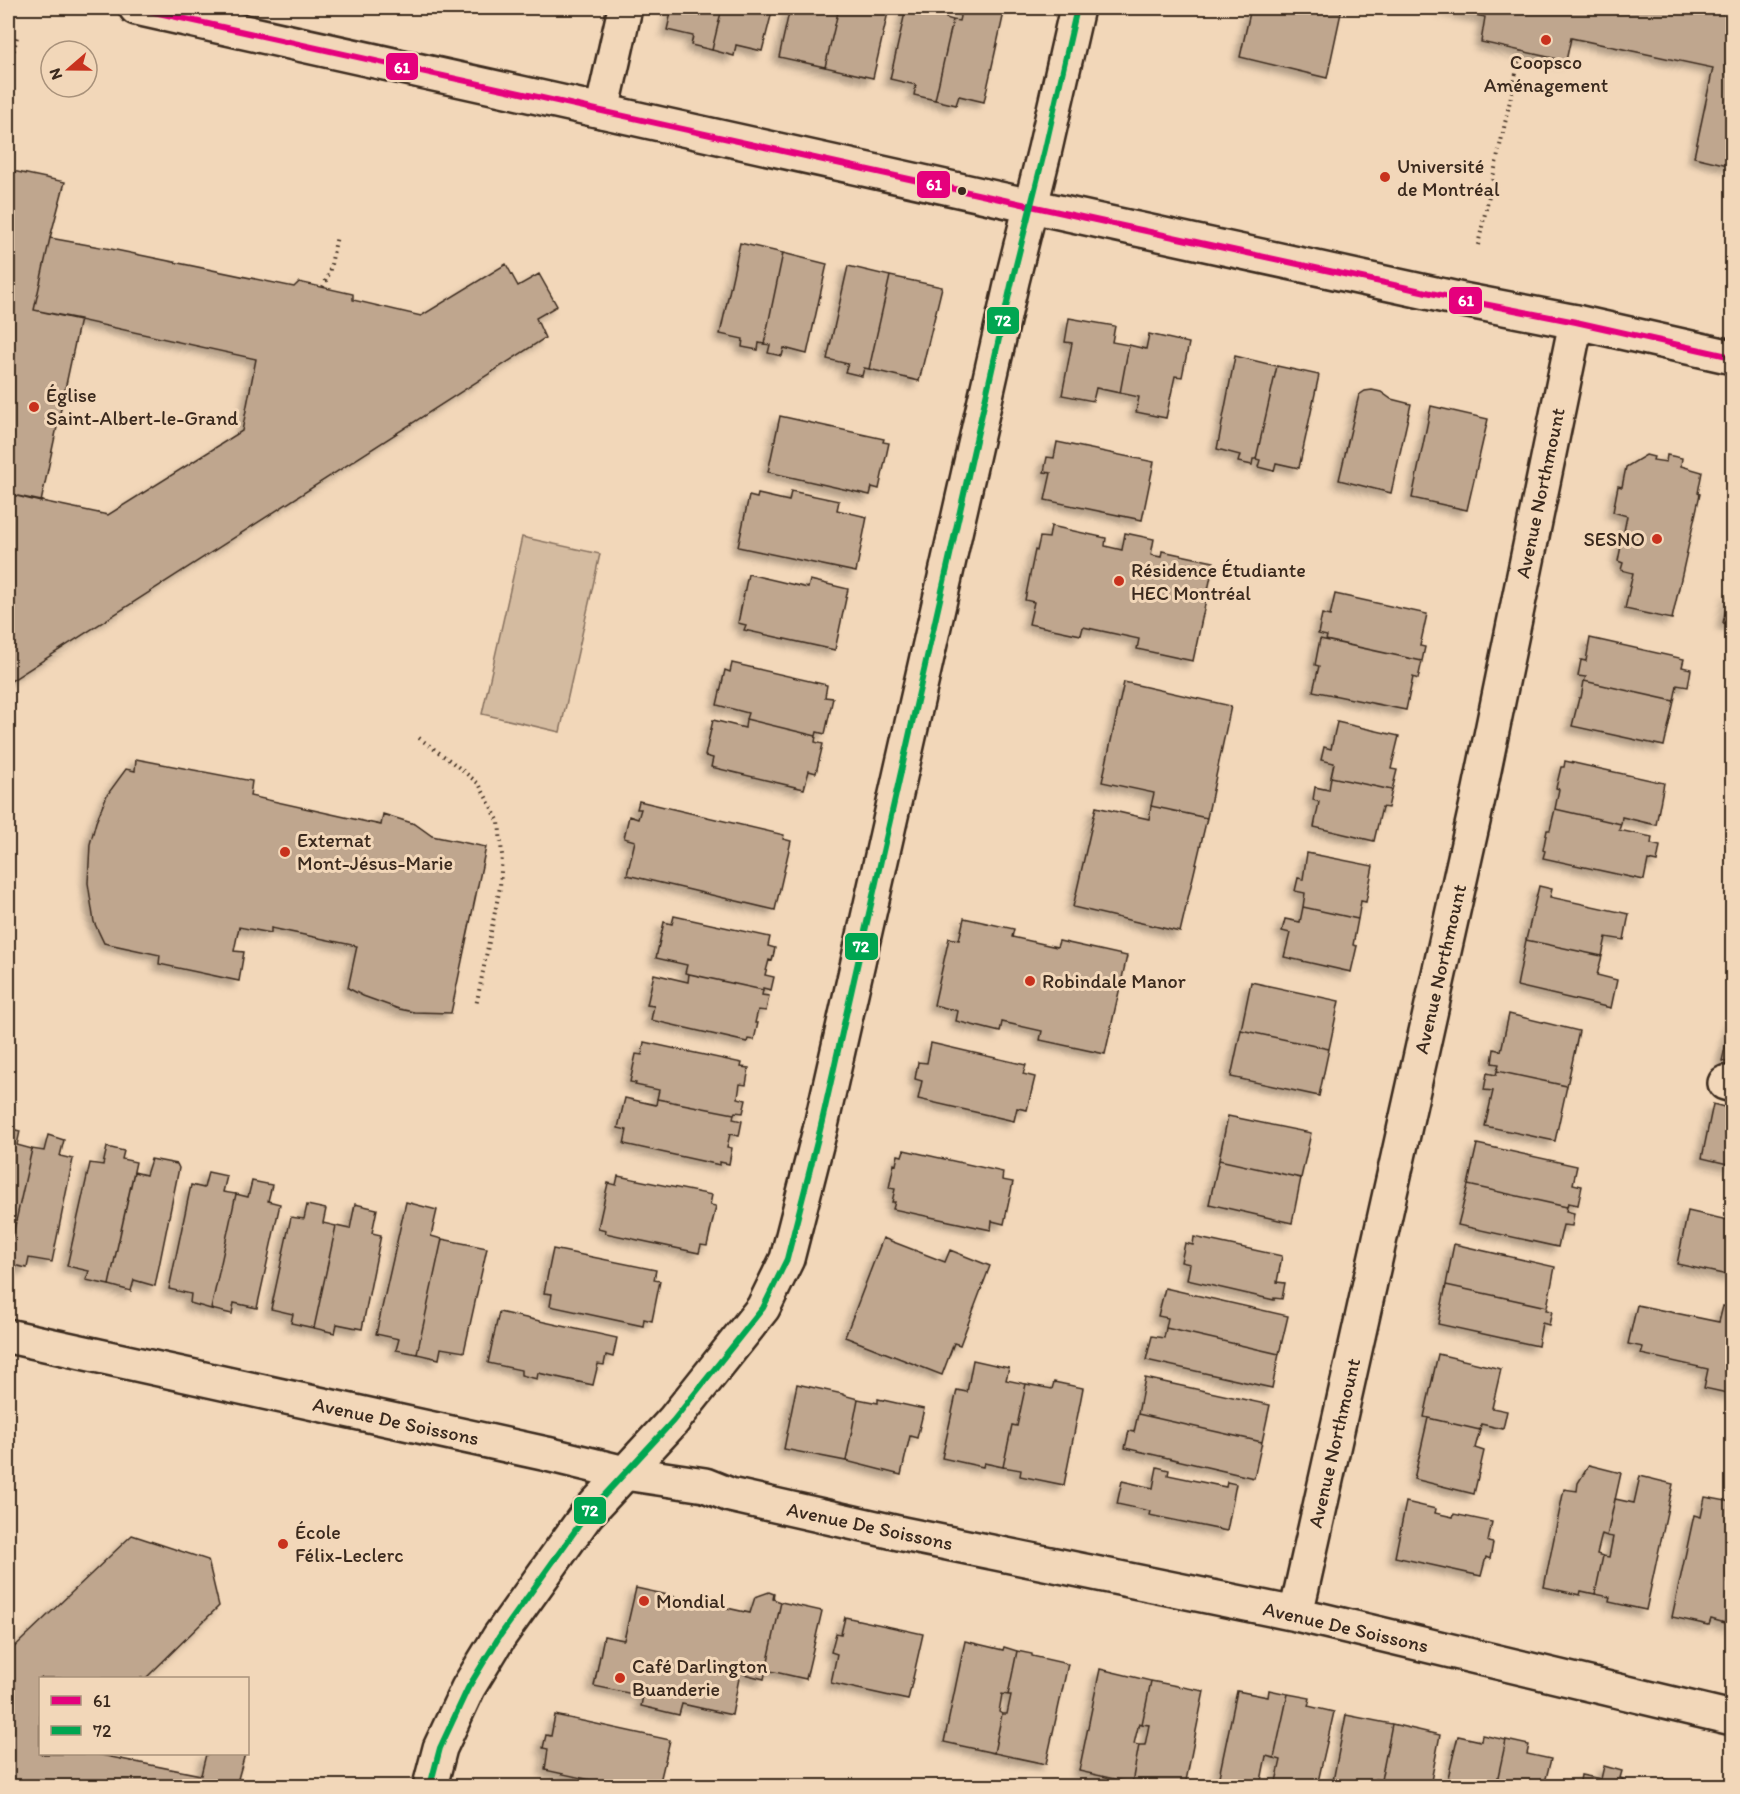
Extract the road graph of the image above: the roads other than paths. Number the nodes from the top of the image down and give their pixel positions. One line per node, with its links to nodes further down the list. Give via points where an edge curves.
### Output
1 (139, 8): 4 (street)
2 (625, 8): 4 (street)
3 (1077, 8): 5 (street)
4 (602, 111): 5 (street)
5 (1030, 206): 6 (street); 9 (street, via 787,1259 763,1308 673,1421)
6 (1576, 322): 7 (street); 10 (street, Avenue Northmount, via 1478,799)
7 (1732, 357)
8 (8, 1336): 9 (street, Avenue De Soissons)
9 (625, 1473): 10 (street, Avenue De Soissons, via 705,1485 730,1495 903,1534); 12 (street, via 587,1515 494,1646 468,1688 440,1748)
10 (1296, 1614): 11 (street, Avenue De Soissons)
11 (1732, 1718)
12 (430, 1786)

